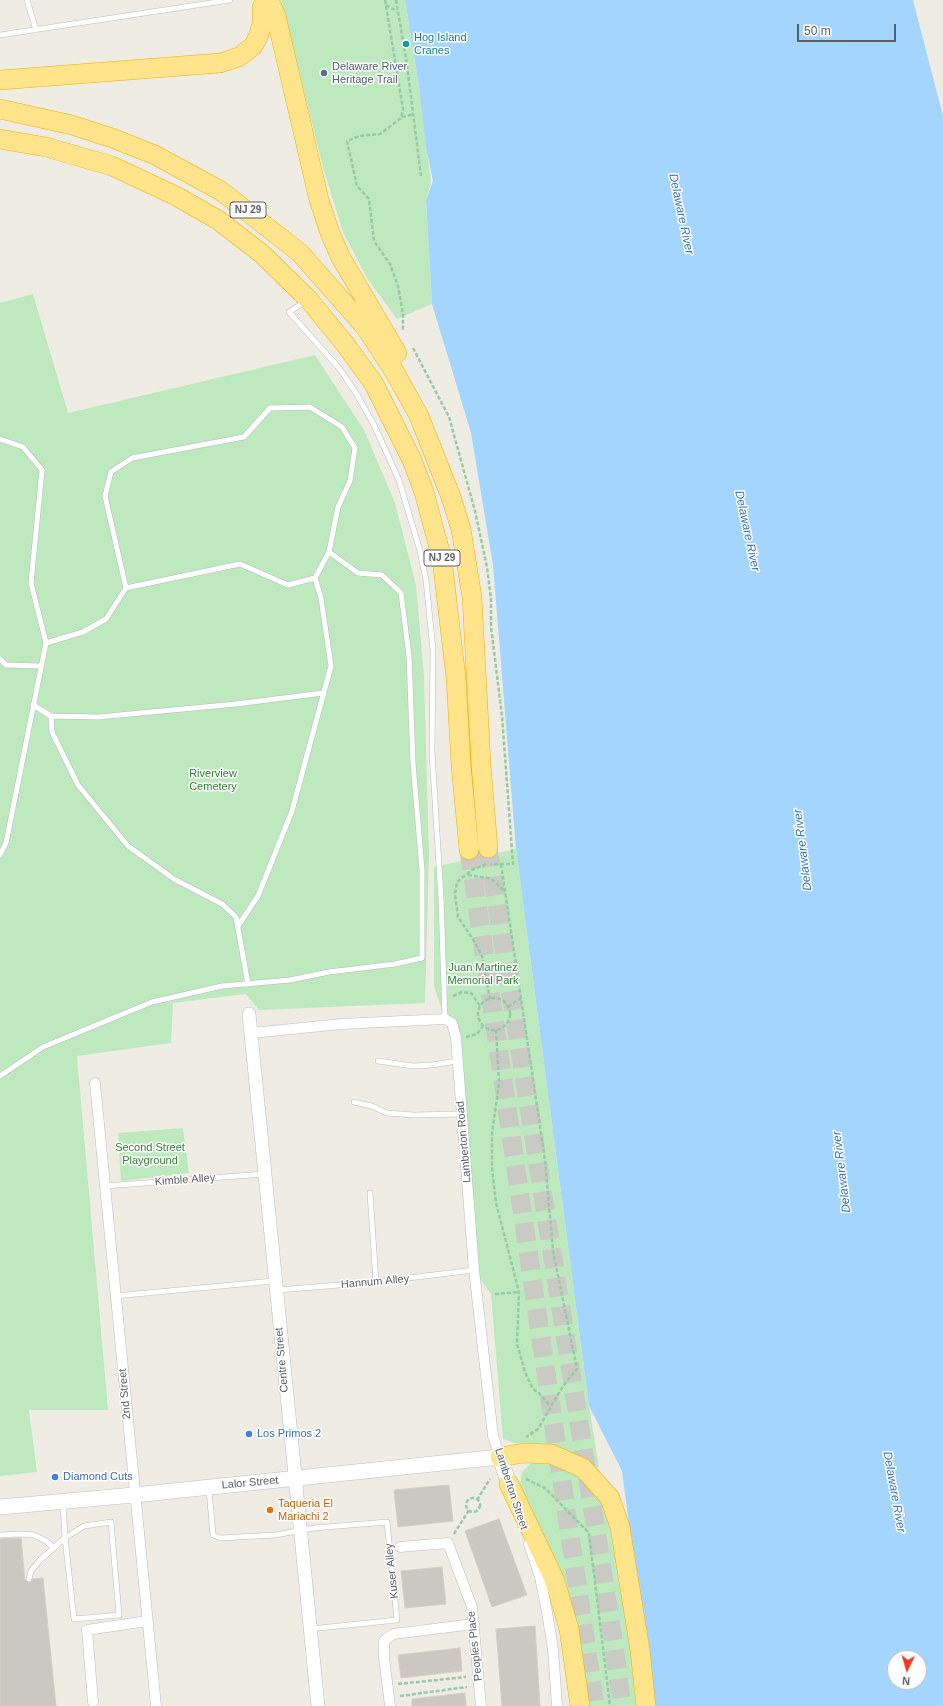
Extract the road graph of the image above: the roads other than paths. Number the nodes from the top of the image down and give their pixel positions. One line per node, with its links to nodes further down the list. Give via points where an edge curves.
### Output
1 (27, 0): 5 (lane)
2 (230, 0): 5 (lane)
3 (265, 0): 7 (highway, via 262,24 253,46 239,57 220,63)
4 (269, 0): 11 (highway, via 276,16 319,200 330,233 341,258 406,365)
5 (36, 30): 6 (lane)
6 (0, 35)
7 (0, 80)
8 (0, 109): 11 (highway, NJ 29, via 72,125 112,138 155,155 221,191 300,253 366,328)
9 (0, 139): 10 (highway, NJ 29, via 76,154 112,166 176,196 218,220 262,254)
10 (309, 300): 23 (highway, NJ 29, via 374,384 412,460 434,526 446,582 456,678); 28 (lane, via 289,312 339,368 374,425 399,480 425,573 433,650 432,752)
11 (419, 416): 22 (highway, NJ 29, via 451,497 466,557 472,597)
12 (0, 439): 16 (lane, via 23,447 42,470 31,583)
13 (329, 552): 14 (lane); 15 (lane, via 338,508 350,481 355,448 342,427 310,407 270,408 244,437 132,458 111,472 105,496); 26 (lane, via 358,573 382,575 401,593 409,656 413,763 422,870 422,958 290,980)
14 (315, 578): 15 (lane, via 288,585 240,564); 19 (lane, via 321,598 331,666)
15 (126, 588): 16 (lane, via 106,619 83,632)
16 (46, 643): 18 (lane)
17 (0, 659): 18 (lane, via 6,665)
18 (41, 666): 20 (lane)
19 (323, 693): 21 (lane, via 98,717); 25 (lane, via 292,811 258,896)
20 (33, 706): 21 (lane); 24 (lane, via 6,843)
21 (50, 716): 25 (lane, via 52,732 78,785 128,846 174,879 222,904 236,917)
22 (488, 848)
23 (468, 850)
24 (0, 855)
25 (238, 926): 26 (lane)
26 (248, 984): 32 (lane, via 222,986 152,1002 44,1047)
27 (249, 1014): 29 (street, Centre Street)
28 (445, 1015): 29 (street); 31 (street, Lamberton Road, via 452,1023 456,1038)
29 (252, 1033): 36 (street, Centre Street)
30 (378, 1061): 31 (lane, via 413,1066)
31 (457, 1061): 35 (street, Lamberton Road)
32 (0, 1076)
33 (95, 1083): 37 (street, 2nd Street)
34 (354, 1102): 35 (lane, via 387,1113 414,1116)
35 (461, 1114): 39 (street, Lamberton Road)
36 (266, 1174): 37 (lane, Kimble Alley); 41 (street, Centre Street)
37 (105, 1186): 42 (street, 2nd Street)
38 (370, 1193): 40 (lane)
39 (474, 1270): 40 (lane, Hannum Alley); 43 (street, Lamberton Street, via 493,1436)
40 (376, 1282): 41 (lane, Hannum Alley)
41 (276, 1286): 42 (lane, Hannum Alley); 44 (street, Centre Street)
42 (115, 1296): 47 (street, 2nd Street)
43 (500, 1457): 44 (main road, Lalor Street); 45 (main road, Lamberton Street); 66 (highway, via 524,1453 551,1454 583,1468 610,1498 620,1527 640,1650)
44 (294, 1478): 46 (main road, Lalor Street); 50 (street, Centre Street)
45 (518, 1481): 64 (street, Lamberton Street, via 553,1649); 65 (highway, via 555,1581 569,1629)
46 (208, 1487): 47 (main road, Lalor Street); 50 (lane, via 213,1535 221,1538 275,1535)
47 (134, 1495): 48 (main road, Lalor Street); 56 (street, 2nd Street)
48 (62, 1502): 49 (main road, Lalor Street); 52 (lane)
49 (0, 1507)
50 (300, 1530): 58 (street, Centre Street); 58 (lane, Kuser Alley, via 387,1522 397,1620)
51 (0, 1535): 53 (lane, via 34,1535)
52 (66, 1538): 52 (lane, via 84,1526 111,1522 119,1615 74,1619); 53 (lane)
53 (54, 1548): 55 (lane, via 31,1571)
54 (400, 1548): 57 (street, Peoples Place, via 448,1542 472,1607)
55 (29, 1579)
56 (147, 1622): 59 (street, via 87,1630); 60 (street, 2nd Street)
57 (474, 1624): 62 (street, via 393,1634 384,1641); 63 (street, Peoples Place)
58 (309, 1629): 61 (street, Centre Street)
59 (93, 1702)
60 (156, 1706)
61 (318, 1706)
62 (390, 1706)
63 (481, 1706)
64 (557, 1706)
65 (580, 1706)
66 (646, 1706)

